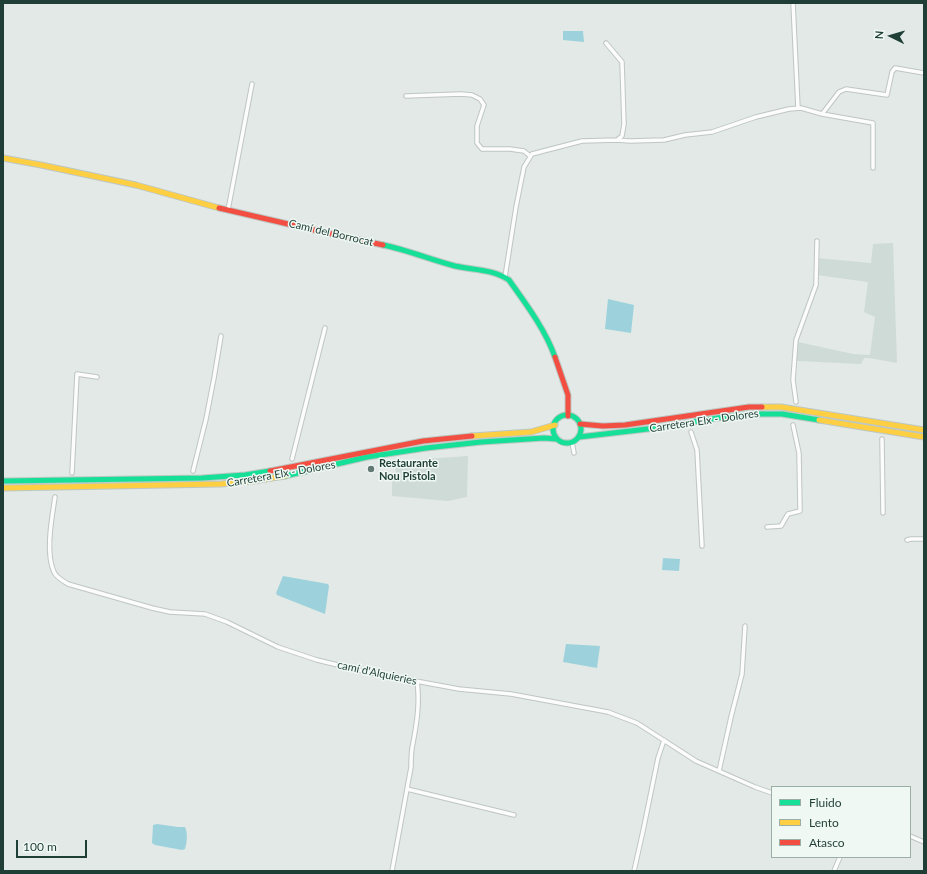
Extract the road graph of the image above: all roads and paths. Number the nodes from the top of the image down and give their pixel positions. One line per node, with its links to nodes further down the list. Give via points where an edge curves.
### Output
1 (793, 3): 6 (street)
2 (606, 43): 8 (street, via 622,62 624,124 622,136)
3 (924, 73): 7 (street, via 895,68 887,95 846,88 839,92)
4 (252, 84): 12 (street)
5 (406, 96): 9 (street, via 472,95 480,99 484,105 477,126 476,143 482,149 524,151)
6 (798, 108): 7 (street); 8 (street, via 756,117 712,132 664,140)
7 (822, 114): 11 (street, via 873,123)
8 (616, 140): 9 (street, via 582,141)
9 (530, 156): 14 (street, via 524,167 516,207)
10 (3, 158): 12 (main road, Camí del Borrocat, via 136,185)
11 (873, 168)
12 (228, 210): 14 (main road, Camí del Borrocat, via 397,248)
13 (817, 241): 18 (street, via 816,284 796,340 793,380)
14 (506, 278): 19 (main road, Camí del Borrocat, via 522,297 552,348 568,395)
15 (325, 328): 31 (street)
16 (221, 336): 32 (street, via 206,419)
17 (97, 377): 33 (street, via 77,374)
18 (796, 402)
19 (568, 416): 20 (main road); 21 (main road, via 561,417)
20 (580, 424): 23 (main road, Carretera Elx - Dolores, via 625,425 762,406); 25 (main road)
21 (555, 425): 27 (main road, via 554,432); 34 (main road, Carretera Elx - Dolores, via 531,432 424,441 245,475)
22 (793, 425): 38 (street, via 799,453 800,512 788,514 781,526)
23 (924, 430)
24 (691, 432): 41 (street, via 697,450)
25 (579, 437): 26 (main road, Carretera Elx - Dolores, via 765,413); 29 (main road)
26 (924, 437)
27 (557, 438): 29 (main road, via 565,443); 35 (main road, Carretera Elx - Dolores, via 426,448 367,457 284,476 221,484)
28 (882, 439): 37 (street)
29 (572, 442): 30 (street)
30 (574, 453)
31 (292, 459)
32 (193, 471)
33 (72, 473)
34 (3, 481)
35 (3, 488)
36 (55, 497): 43 (street, camí d'Alquieries, via 50,532 50,559 54,573 68,584 164,611 205,614 278,647 317,660)
37 (883, 513)
38 (767, 527)
39 (924, 539): 40 (street)
40 (907, 540)
41 (702, 546)
42 (746, 626): 45 (street, via 742,674)
43 (417, 681): 44 (street, camí d'Alquieries, via 459,689 511,694 608,712 637,723); 46 (street, via 418,712)
44 (664, 740): 45 (street, camí d'Alquieries, via 696,761); 53 (street)
45 (719, 771): 47 (street, camí d'Alquieries)
46 (408, 789): 48 (street); 52 (street)
47 (771, 793)
48 (514, 815)
49 (911, 836): 50 (street)
50 (924, 842)
51 (840, 858): 54 (street)
52 (392, 871)
53 (634, 871)
54 (834, 871)

